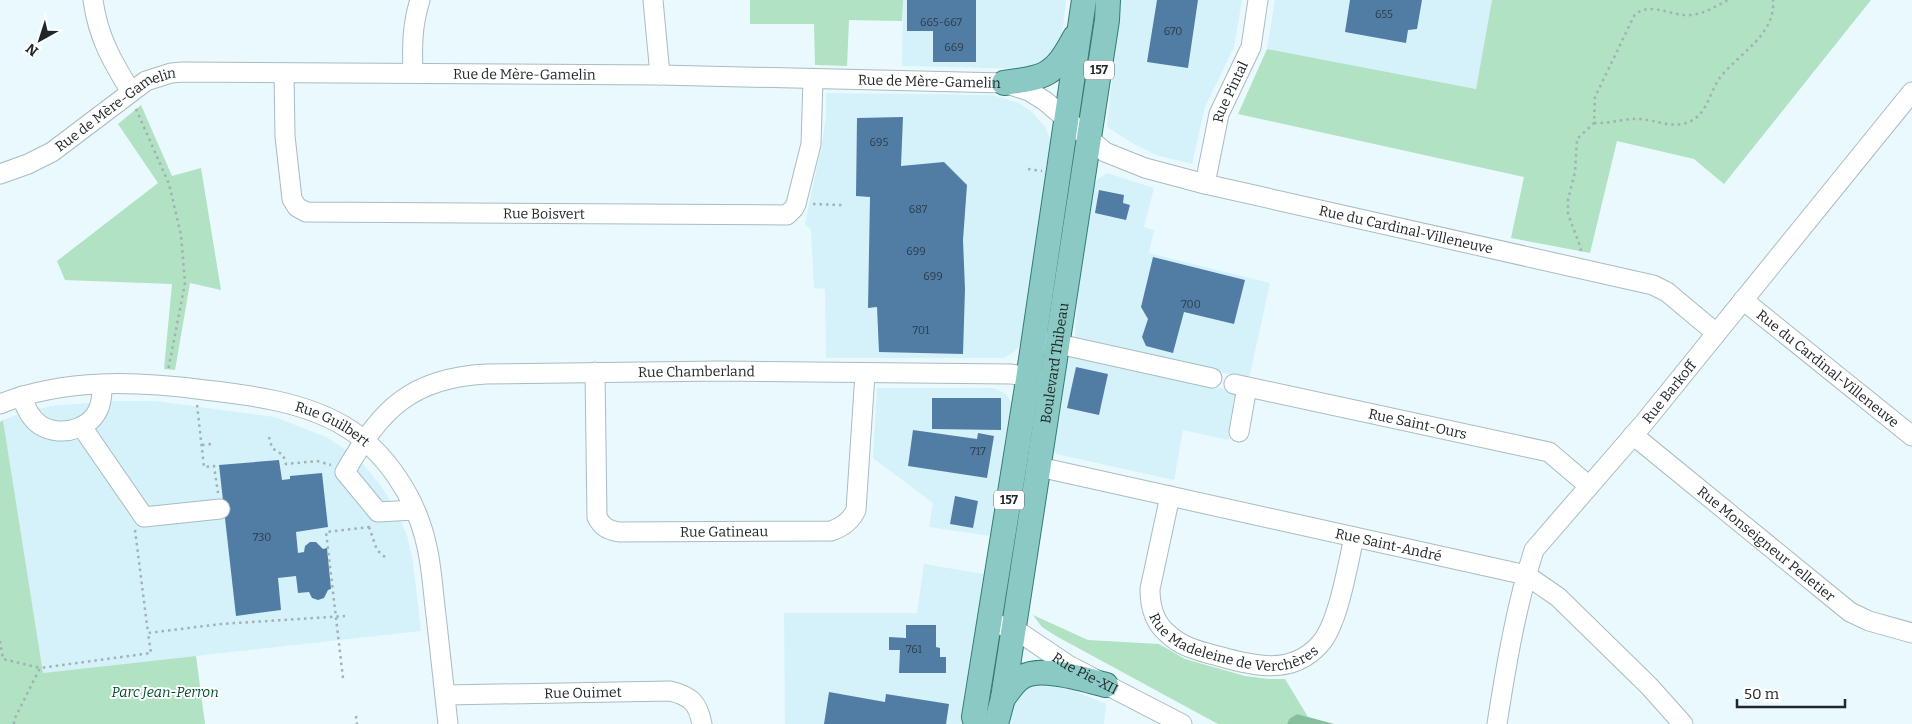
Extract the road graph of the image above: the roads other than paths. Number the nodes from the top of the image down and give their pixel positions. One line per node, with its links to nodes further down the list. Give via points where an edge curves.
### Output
1 (93, 0): 13 (street, via 104,46)
2 (420, 0): 9 (street, via 412,35)
3 (653, 0): 10 (street)
4 (1084, 0): 7 (main road, Boulevard Thibeau / 157)
5 (1108, 0): 16 (main road, Boulevard Thibeau / 157)
6 (1258, 0): 18 (street, Rue Pintal, via 1251,47 1219,114)
7 (1081, 24): 12 (main road, via 1064,58 1052,71 1033,79); 15 (main road, Boulevard Thibeau / 157)
8 (284, 73): 9 (street, Rue de Mère-Gamelin); 11 (street, Rue Boisvert, via 285,136 292,199 306,212 782,216 791,212 796,204 811,144); 13 (street, Rue de Mère-Gamelin, via 171,73 146,81)
9 (413, 73): 10 (street, Rue de Mère-Gamelin)
10 (660, 75): 11 (street, Rue de Mère-Gamelin)
11 (813, 79): 12 (street, Rue de Mère-Gamelin)
12 (1004, 83): 15 (street, Rue de Mère-Gamelin, via 1034,94)
13 (131, 92): 17 (street, Rue de Mère-Gamelin, via 52,152)
14 (1912, 92): 19 (street, Rue Barkoff)
15 (1067, 119): 16 (street, Rue de Mère-Gamelin); 21 (main road, Boulevard Thibeau / 157)
16 (1089, 139): 18 (street, Rue du Cardinal-Villeneuve, via 1105,152 1145,168); 22 (main road, Boulevard Thibeau / 157)
17 (0, 174)
18 (1205, 184): 20 (street, Rue du Cardinal-Villeneuve, via 1645,283 1660,288)
19 (1743, 300): 20 (street, Rue Barkoff); 34 (street, Rue du Cardinal-Villeneuve)
20 (1716, 333): 33 (street, Rue Barkoff)
21 (1034, 339): 22 (street); 25 (main road, Boulevard Thibeau / 157)
22 (1058, 343): 26 (street); 27 (main road, Boulevard Thibeau / 157)
23 (595, 372): 24 (street, Rue Chamberland); 24 (street, Rue Gatineau, via 597,517 601,525 619,532 832,531 840,528 856,510); 35 (street, Rue Chamberland, via 474,374 446,379 404,398 377,422)
24 (865, 374): 25 (street, Rue Chamberland, via 1011,374)
25 (1028, 377): 27 (street, Rue Chamberland); 43 (main road, Boulevard Thibeau / 157)
26 (1212, 378)
27 (1052, 381): 36 (main road, Boulevard Thibeau / 157)
28 (102, 385): 29 (street, Rue Guilbert, via 57,388); 31 (street, via 97,411); 35 (street, Rue Guilbert, via 165,385 249,395 291,405 343,425)
29 (22, 396): 30 (street, Rue Guilbert); 31 (street, via 32,418 40,425 61,432)
30 (0, 404)
31 (82, 426): 39 (street, via 144,517)
32 (1238, 432): 37 (street, Rue Saint-Ours, via 1241,386 1549,452)
33 (1634, 435): 37 (street, Rue Barkoff); 45 (street, Rue Monseigneur Pelletier, via 1850,612)
34 (1912, 436)
35 (364, 439): 40 (street, Rue Guilbert, via 389,466); 40 (street, Rue Chamberland, via 346,472 375,522)
36 (1039, 467): 38 (street, Rue Saint-André); 44 (main road, Boulevard Thibeau / 157)
37 (1589, 486): 42 (street, Rue Barkoff, via 1534,550)
38 (1170, 496): 41 (street, Rue Saint-André); 41 (street, Rue Madeleine de Verchères, via 1150,588 1154,616 1166,633 1191,649 1252,665 1291,664 1306,657 1325,639 1334,619)
39 (220, 509)
40 (414, 510): 47 (street, Rue Guilbert, via 432,574)
41 (1354, 537): 42 (street, Rue Saint-André)
42 (1526, 576): 54 (street, Rue Barkoff); 55 (street, Rue Saint-André, via 1558,597)
43 (989, 623): 44 (street, Rue Pie-XII); 51 (main road, Boulevard Thibeau / 157, via 974,717)
44 (1013, 628): 46 (street, Rue Pie-XII, via 1068,665); 48 (main road, Boulevard Thibeau / 157)
45 (1912, 633)
46 (1106, 685): 48 (main road, via 1038,673 1018,679); 53 (street, Rue Pie-XII)
47 (445, 695): 49 (street, Rue Guilbert); 50 (street, Rue Ouimet, via 670,692 684,695 695,703)
48 (1003, 698): 52 (main road, Boulevard Thibeau / 157)
49 (448, 724)
50 (702, 724)
51 (976, 724)
52 (996, 724)
53 (1182, 724)
54 (1497, 724)
55 (1683, 724)

